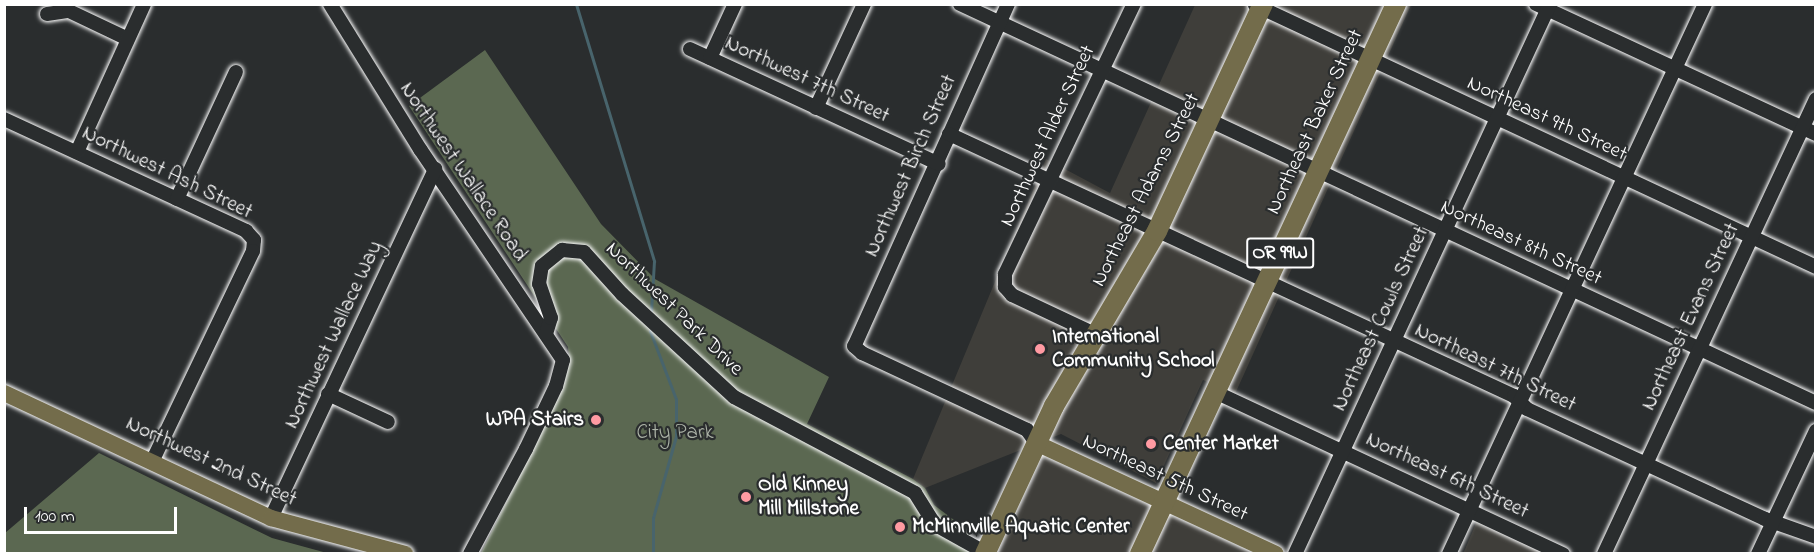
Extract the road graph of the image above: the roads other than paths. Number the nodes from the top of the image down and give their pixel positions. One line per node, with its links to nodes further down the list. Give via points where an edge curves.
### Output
1 (144, 4): 14 (street)
2 (330, 4): 31 (street, Northwest Wallace Road)
3 (735, 4): 16 (street)
4 (864, 4): 22 (street)
5 (960, 4): 13 (street, Northeast 8th Street)
6 (1008, 4): 13 (street, Northwest Birch Street)
7 (1134, 4): 19 (street, Northwest Alder Street)
8 (1396, 4): 17 (highway, Northeast Baker Street / OR 99W)
9 (1705, 4): 18 (street)
10 (1259, 6): 17 (street, Northeast 9th Street); 25 (highway, Northeast Adams Street)
11 (1544, 6): 18 (street); 23 (street, Northeast Cowls Street)
12 (47, 14): 14 (street, via 69,11)
13 (1000, 23): 19 (street, Northeast 8th Street); 27 (street, Northwest Birch Street)
14 (128, 39): 29 (street)
15 (690, 49): 16 (street, Northwest 7th Street)
16 (710, 58): 22 (street, Northwest 7th Street)
17 (1371, 59): 23 (street, Northeast 9th Street); 32 (highway, Northeast Baker Street / OR 99W)
18 (1675, 69): 26 (street); 33 (street)
19 (1103, 70): 25 (street, Northeast 8th Street); 34 (street, Northwest Alder Street)
20 (236, 72): 35 (street)
21 (1815, 99): 26 (street, Northeast Evans Street)
22 (816, 108): 30 (street, Northwest 7th Street)
23 (1497, 118): 33 (street, Northeast 9th Street); 36 (street, Northeast Cowls Street)
24 (4, 119): 29 (street, Northwest Ash Street)
25 (1209, 120): 32 (street, Northeast 8th Street); 37 (highway, Northeast Adams Street)
26 (1802, 128): 28 (street); 38 (street, Northeast Evans Street)
27 (950, 134): 30 (street, Northwest Birch Street); 34 (street)
28 (1815, 134)
29 (77, 152): 35 (street, Northwest Ash Street)
30 (939, 164): 53 (street, Northwest Birch Street, via 854,346 1027,430)
31 (435, 170): 42 (street, Northwest Wallace Road); 48 (street, Northwest Wallace Way)
32 (1318, 171): 36 (street, Northeast 8th Street); 40 (highway, Northeast Baker Street / OR 99W)
33 (1624, 178): 38 (street, Northeast 9th Street); 41 (street)
34 (1050, 181): 37 (street); 43 (street, Northwest Alder Street, via 1005,274 1005,287 1012,295)
35 (177, 199): 55 (street, Northwest Ash Street, via 246,231 254,240 253,251)
36 (1445, 230): 41 (street, Northeast 8th Street); 44 (street, Northeast Cowls Street)
37 (1157, 231): 40 (street, Northeast 7th Street); 43 (highway, Northeast Adams Street)
38 (1751, 237): 39 (street, Northeast 9th Street); 45 (street, Northeast Evans Street)
39 (1815, 267)
40 (1266, 282): 44 (street, Northeast 7th Street); 46 (highway, Northeast Baker Street / OR 99W)
41 (1572, 290): 45 (street, Northeast 8th Street); 49 (street)
42 (546, 334): 62 (street, Northwest Park Drive, via 551,318 539,284 542,266 562,250 584,252 628,300 734,397 915,493 934,524); 64 (street, Northwest Wallace Road, via 563,360 556,386)
43 (1097, 335): 53 (highway, Northeast Adams Street, via 1070,376)
44 (1394, 341): 49 (street, Northeast 7th Street); 54 (street, Northeast Cowls Street)
45 (1699, 349): 50 (street, Northeast 8th Street); 56 (street, Northeast Evans Street)
46 (1215, 392): 54 (street, Northeast 6th Street); 57 (highway, Northeast Baker Street / OR 99W)
47 (4, 393): 55 (main road, Northwest 2nd Street)
48 (328, 394): 51 (street); 59 (street, Northwest Wallace Way)
49 (1520, 402): 56 (street, Northeast 7th Street); 58 (street)
50 (1815, 403)
51 (388, 422)
52 (1815, 431): 60 (street)
53 (1036, 443): 57 (main road, Northeast 5th Street); 62 (highway, Northeast Adams Street)
54 (1342, 450): 58 (street, Northeast 6th Street); 67 (street, Northeast Cowls Street)
55 (153, 460): 59 (main road, Northwest 2nd Street)
56 (1646, 463): 60 (street, Northeast 7th Street); 70 (street, Northeast Evans Street)
57 (1164, 501): 65 (highway, Northeast Baker Street / OR 99W); 66 (main road, Northeast 5th Street)
58 (1470, 510): 68 (street); 69 (street, Northeast 6th Street)
59 (271, 518): 63 (main road, Northwest 2nd Street)
60 (1774, 520): 61 (street, Northeast 7th Street); 71 (street)
61 (1815, 537)
62 (986, 553)
63 (405, 554)
64 (470, 554)
65 (1140, 554)
66 (1275, 554)
67 (1295, 554)
68 (1449, 554)
69 (1563, 554)
70 (1604, 554)
71 (1758, 554)

